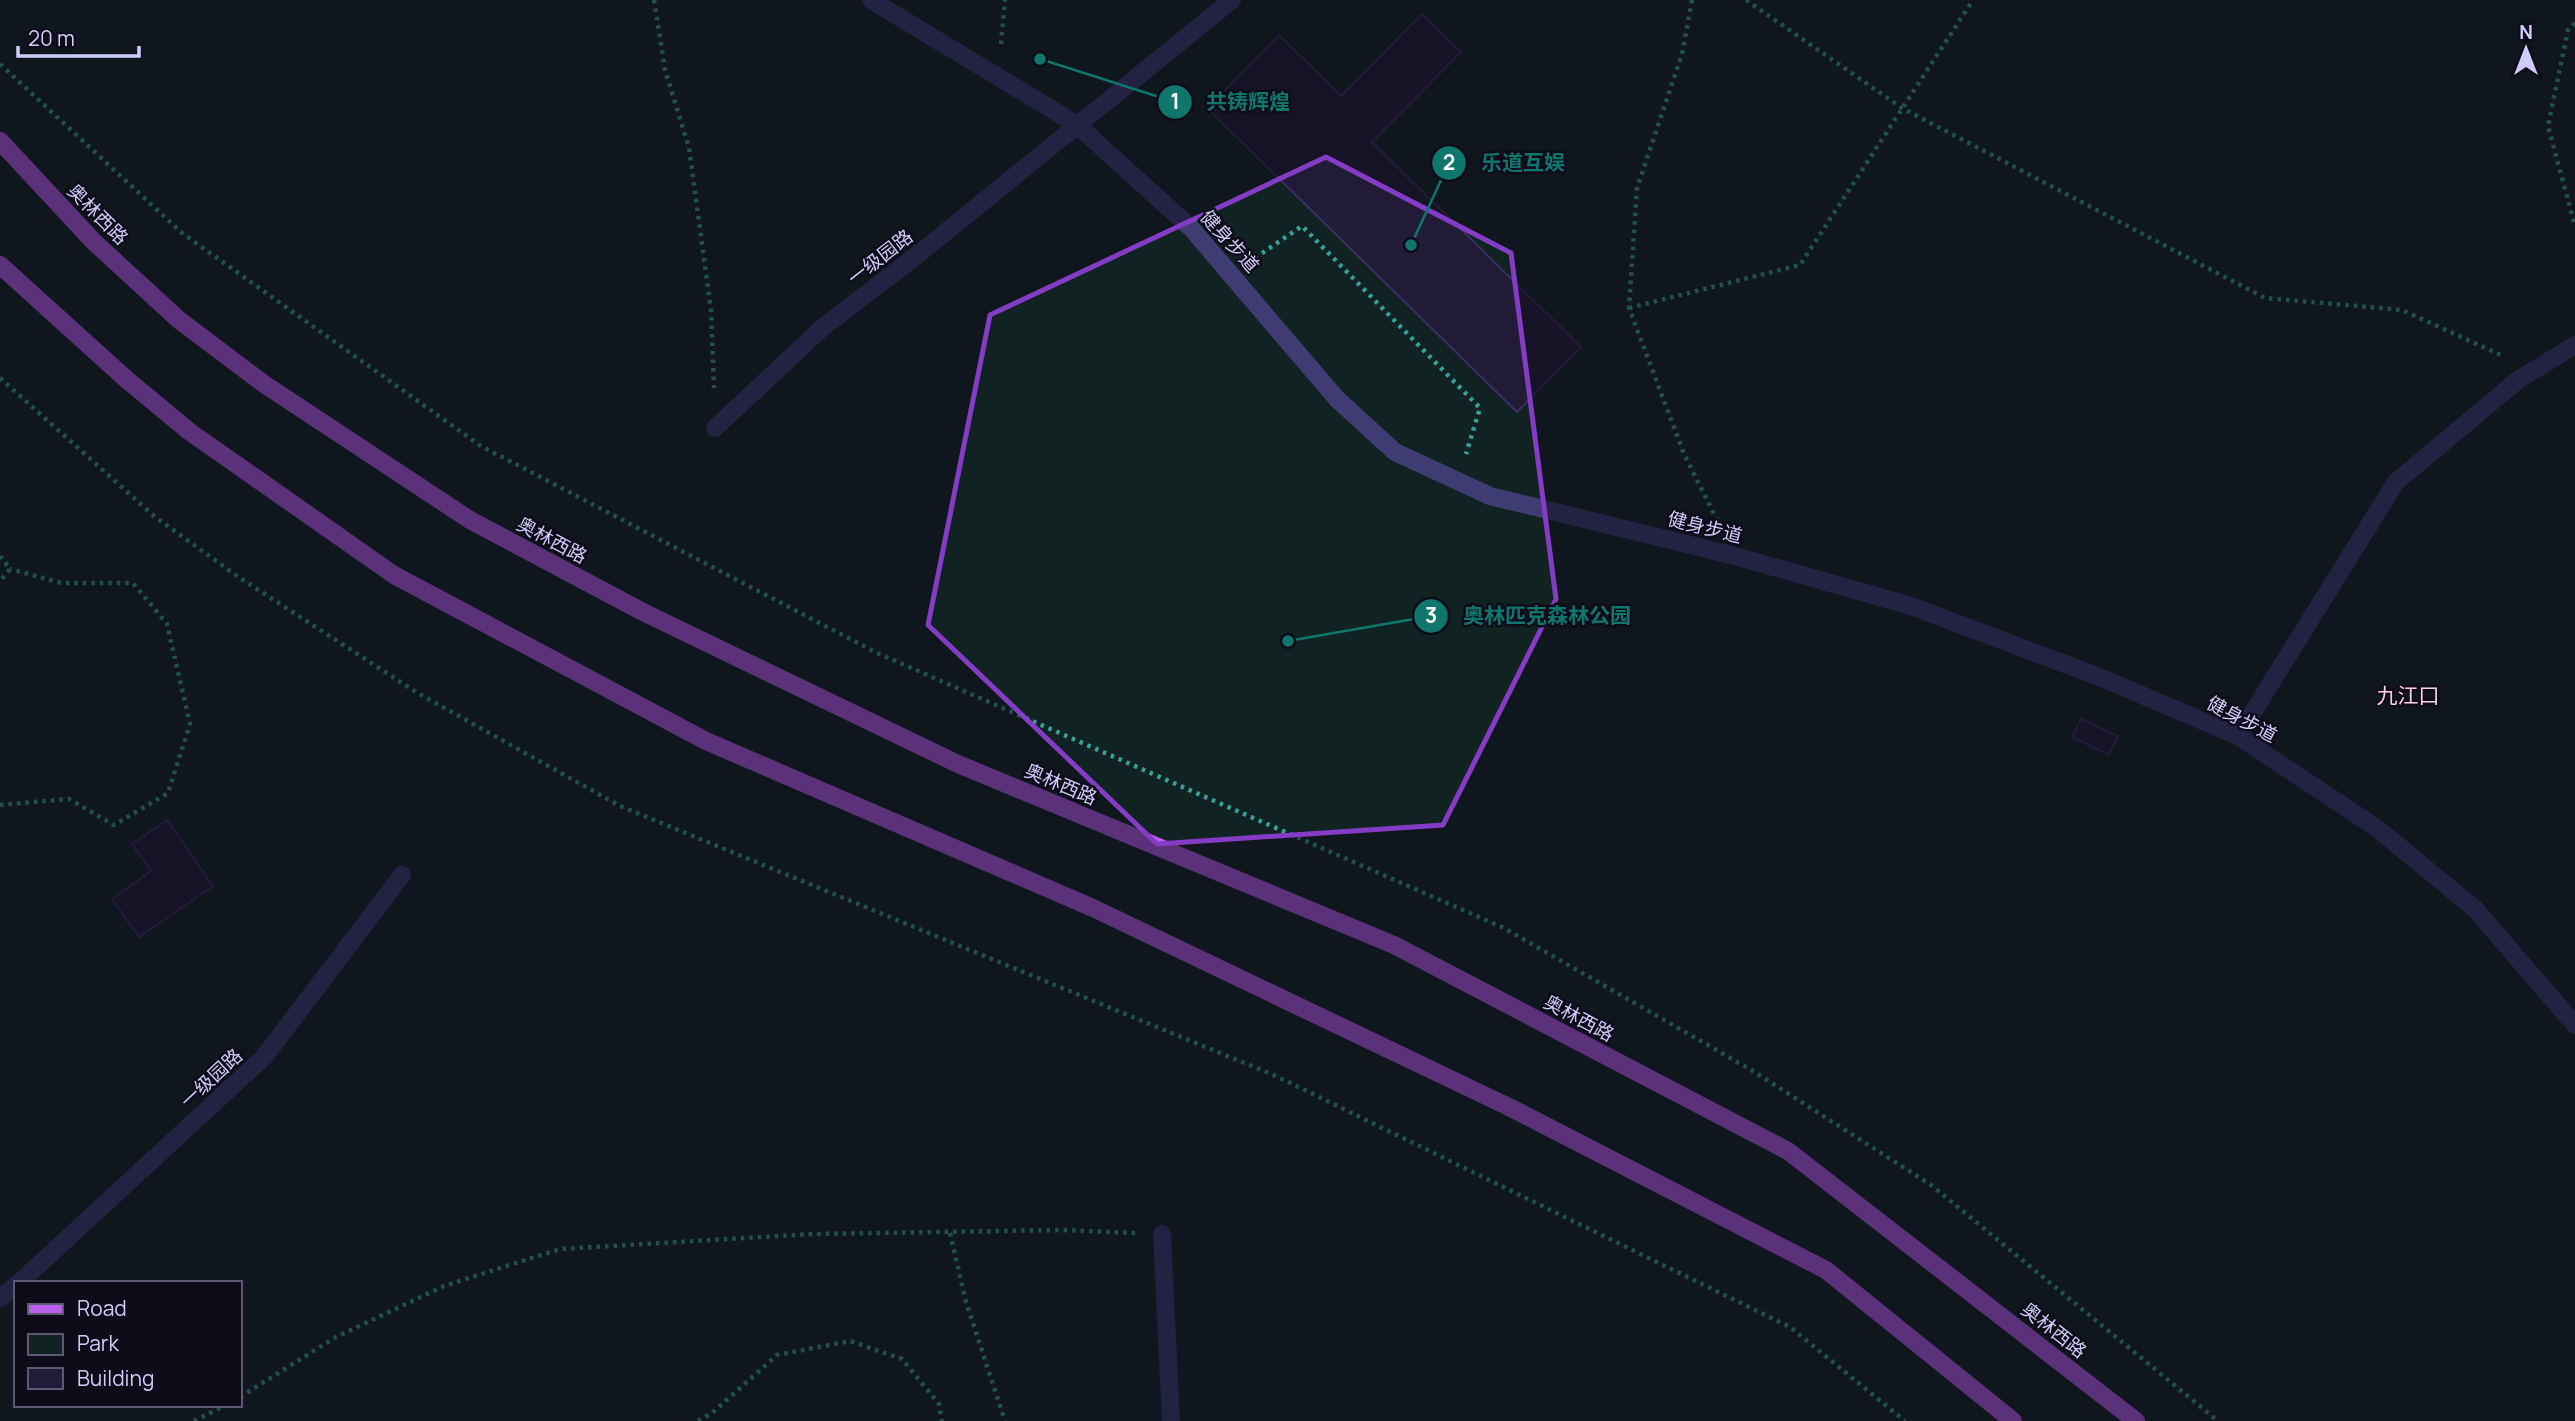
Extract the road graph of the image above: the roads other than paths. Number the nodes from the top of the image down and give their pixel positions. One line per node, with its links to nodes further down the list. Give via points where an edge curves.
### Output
1 (871, 0): 3 (street, 健身步道)
2 (1232, 0): 3 (street, 一级园路)
3 (1076, 124): 7 (street, 一级园路, via 822,328); 8 (street, 健身步道, via 1191,228 1337,399 1395,452 1490,496 1735,556 1912,606 2098,676)
4 (0, 141): 17 (main road, 奥林西路, via 94,242 179,320 264,384 470,520 643,612 958,764 1394,945 1788,1151)
5 (0, 265): 16 (main road, via 190,432 394,575 706,741 1093,908 1509,1107 1826,1270)
6 (2575, 345): 8 (street, via 2518,380 2396,482)
7 (715, 428)
8 (2238, 736): 10 (street, 健身步道, via 2378,829 2475,909)
9 (402, 876): 12 (street, 一级园路, via 264,1057)
10 (2575, 1025)
11 (1162, 1234): 15 (street)
12 (20, 1281)
13 (14, 1286): 14 (street, 一级园路)
14 (0, 1298)
15 (1171, 1421)
16 (2013, 1421)
17 (2137, 1421)

